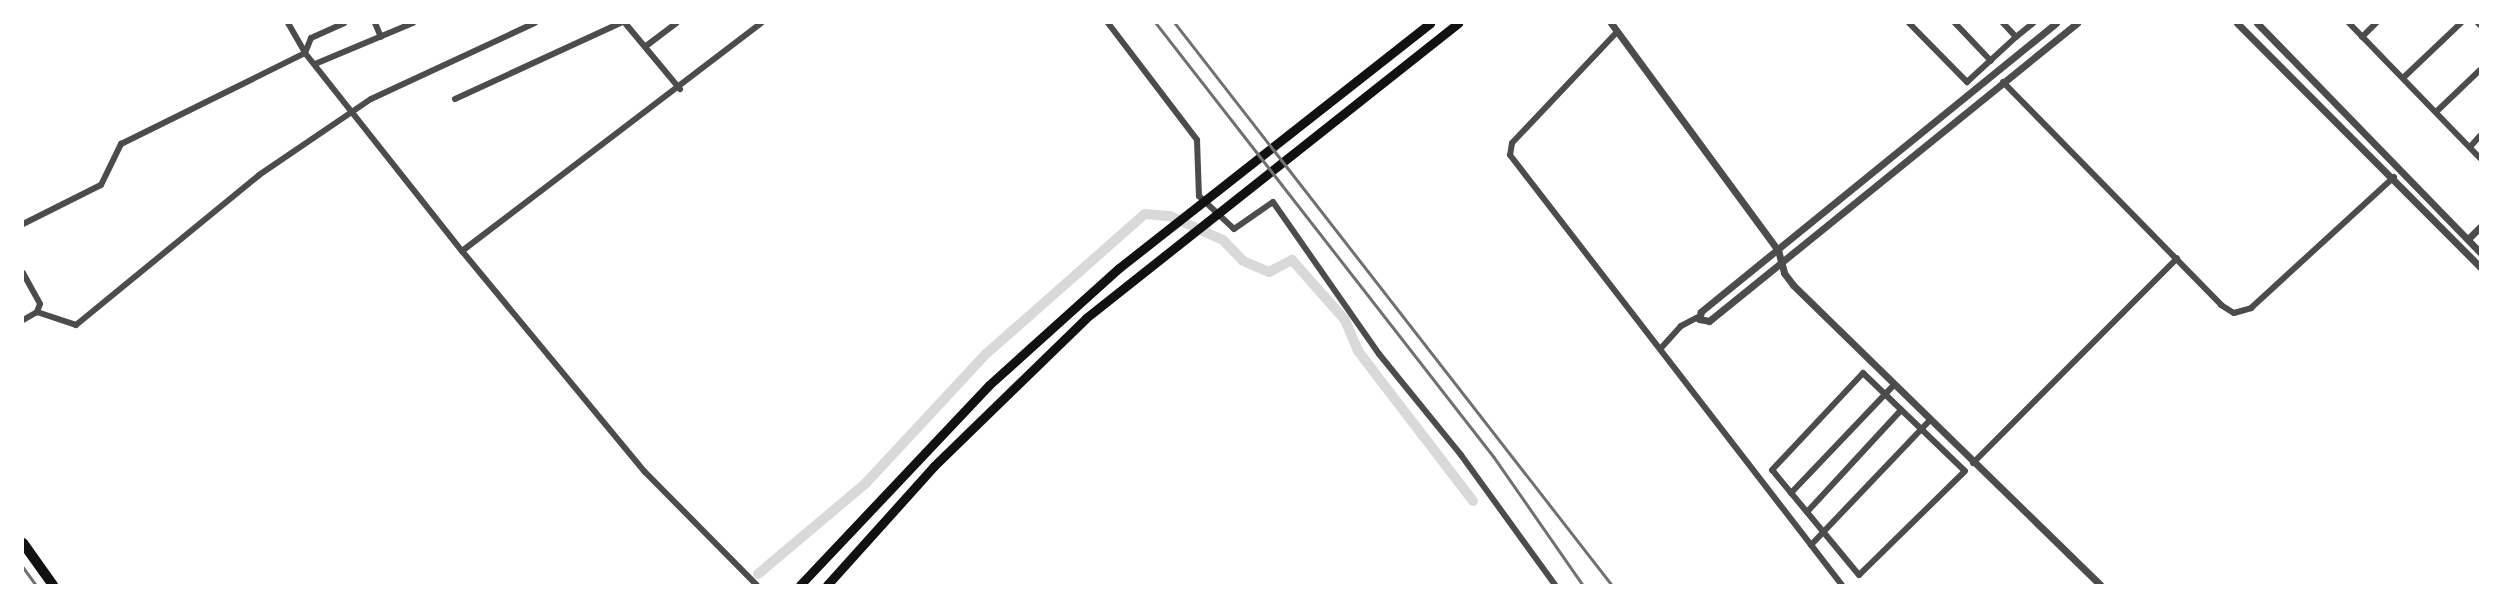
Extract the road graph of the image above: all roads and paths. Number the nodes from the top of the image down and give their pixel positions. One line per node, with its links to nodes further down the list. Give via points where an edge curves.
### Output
1 (288, 23): 29 (street)
2 (344, 23): 29 (street, via 313,36)
3 (374, 23): 25 (street)
4 (413, 23): 25 (street)
5 (535, 23): 38 (street, via 407,80)
6 (623, 23): 28 (street); 36 (street)
7 (676, 23): 28 (street)
8 (761, 23): 35 (street)
9 (1108, 23): 72 (street, via 1197,140 1199,196 1234,229 1273,202 1379,354 1461,455)
10 (1430, 23): 70 (main road, via 1119,268 989,385)
11 (1458, 23): 71 (main road, via 1086,318 934,466)
12 (1611, 23): 24 (street)
13 (1909, 23): 30 (street, via 1967,82)
14 (1955, 23): 30 (street)
15 (2003, 23): 26 (street)
16 (2033, 23): 26 (street)
17 (2056, 23): 48 (street)
18 (2077, 23): 34 (street)
19 (2237, 23): 42 (street)
20 (2257, 23): 45 (street)
21 (2349, 23): 27 (street)
22 (2376, 23): 27 (street)
23 (2461, 23): 33 (street)
24 (1616, 33): 48 (street); 55 (street, via 1512,143 1510,152)
25 (381, 37): 31 (street)
26 (2017, 37): 30 (street)
27 (2362, 37): 33 (street)
28 (646, 46): 35 (street)
29 (305, 52): 31 (street); 43 (street, via 121,144 101,185)
30 (1991, 61)
31 (315, 64): 38 (street)
32 (2480, 70): 37 (street)
33 (2403, 78): 37 (street)
34 (2003, 82): 48 (street); 49 (street)
35 (680, 89): 46 (street)
36 (455, 99)
37 (2436, 112): 40 (street)
38 (350, 113): 46 (street); 52 (street, via 285,162 259,175 76,325)
39 (2480, 136): 40 (street)
40 (2470, 147): 41 (street)
41 (2480, 158)
42 (2393, 177): 49 (street, via 2245,312 2221,305); 50 (street)
43 (23, 225)
44 (2480, 227): 45 (street)
45 (2468, 239): 47 (street)
46 (462, 251): 69 (street, via 645,471)
47 (2480, 252)
48 (1780, 254): 53 (street, via 1709,321); 56 (street, via 1784,273 1793,285)
49 (2178, 258): 61 (street)
50 (2480, 267)
51 (23, 273): 52 (street, via 40,304)
52 (37, 312): 54 (street)
53 (1698, 317): 55 (street, via 1681,326)
54 (23, 320)
55 (1662, 347): 63 (street)
56 (1894, 385): 57 (street); 59 (street)
57 (1885, 395): 58 (street); 62 (street); 62 (street, via 1863,373 1772,470)
58 (1901, 410): 60 (street); 64 (street)
59 (1930, 420): 60 (street); 61 (street)
60 (1922, 428): 65 (street); 65 (street, via 1965,471 1859,575)
61 (1973, 463): 74 (street)
62 (1793, 495): 63 (street); 64 (street)
63 (1780, 504): 67 (street)
64 (1807, 512): 65 (street)
65 (1823, 532): 67 (street)
66 (23, 543): 68 (highway)
67 (1811, 545): 73 (street)
68 (53, 585)
69 (757, 585)
70 (800, 585)
71 (827, 585)
72 (1555, 585)
73 (1842, 585)
74 (2100, 585)

